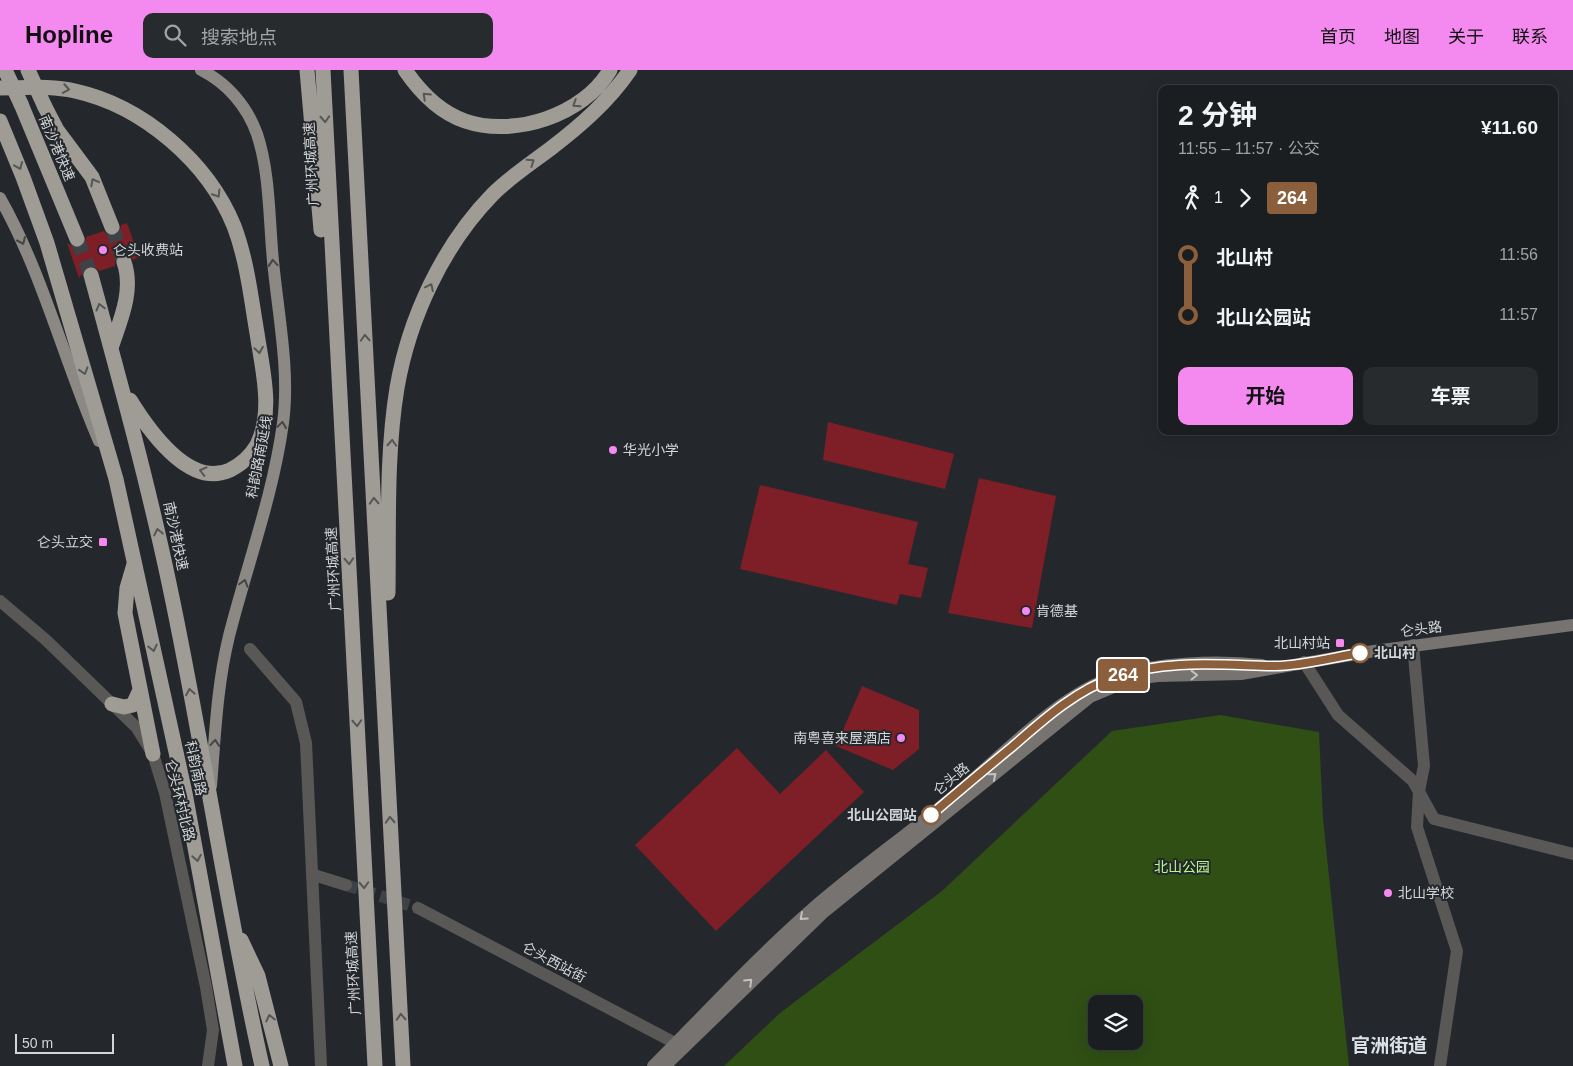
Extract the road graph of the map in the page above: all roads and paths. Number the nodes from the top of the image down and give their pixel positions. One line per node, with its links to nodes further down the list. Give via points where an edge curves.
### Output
1 (5, 70): 16 (highway, 南沙港快速, bridge)
2 (11, 70): 11 (main road)
3 (28, 70): 15 (highway, one-way to 3, bridge, via 92,177 57,130)
4 (201, 70): 35 (main road, 科韵路南延线, one-way to 4, via 223,665 261,527 283,423 284,377 262,154 238,99)
5 (307, 70): 22 (highway)
6 (323, 70): 22 (highway, 广州环城高速, one-way to 22)
7 (351, 70): 31 (highway, one-way to 7)
8 (405, 70): 9 (highway, one-way to 8, via 587,97 568,109 536,121 508,126 486,126 446,112 428,98)
9 (610, 70)
10 (630, 70): 31 (highway, one-way to 10, via 394,412 402,364 417,317 439,268 466,225 484,204 502,184 562,140 605,103)
11 (0, 71)
12 (0, 88): 20 (highway, one-way to 20, via 51,87 76,91 125,110 168,139 186,156 213,188 234,226 246,273 265,395 263,428 249,457 226,472 211,473 185,464 152,432)
13 (0, 121): 21 (highway, one-way to 21, via 46,243)
14 (0, 198): 21 (main road, one-way to 21, via 29,255 80,398)
15 (112, 227)
16 (77, 238)
17 (124, 262): 19 (highway, via 128,282 125,304)
18 (91, 276): 19 (highway, 南沙港快速, one-way to 18)
19 (111, 348): 20 (highway, 南沙港快速)
20 (122, 386): 35 (highway, 南沙港快速, one-way to 20, via 170,585 143,461)
21 (116, 479): 23 (highway, 科韵南路)
22 (348, 539): 47 (highway, 广州环城高速, one-way to 47)
23 (135, 560): 30 (highway, via 127,588 125,613); 43 (highway, 科韵南路, one-way to 43, via 185,793)
24 (0, 602): 32 (street, 仑头环村北路, via 46,640)
25 (1573, 625): 26 (street, 仑头路)
26 (1413, 646): 28 (street, 仑头路); 34 (street, via 1424,766)
27 (250, 648): 37 (street, via 296,702 306,743)
28 (1304, 662): 29 (street, 仑头路); 34 (street, via 1338,715)
29 (1274, 666): 41 (street, 仑头路, one-way to 41, via 1198,664 1143,669 1115,677 1068,702 812,909); 50 (street, 仑头路, one-way to 29, via 824,912 1090,697 1133,680 1158,676 1242,674)
30 (140, 690): 32 (highway, via 133,705); 33 (highway)
31 (385, 702): 48 (highway, one-way to 31)
32 (112, 704): 33 (street, 仑头环村北路, via 137,728)
33 (153, 754): 42 (street, 仑头环村北路, via 165,793 206,987 213,1030)
34 (1419, 791): 36 (street, via 1434,819); 51 (street, via 1417,827 1457,951)
35 (210, 809): 40 (highway, 科韵南路)
36 (1573, 854)
37 (314, 875): 38 (street); 46 (street)
38 (346, 885)
39 (418, 908): 41 (street, 仑头西站街)
40 (232, 920): 44 (highway, 科韵南路); 45 (highway, one-way to 40, via 258,976)
41 (675, 1044): 49 (street, 仑头路)
42 (208, 1066)
43 (235, 1066)
44 (262, 1066)
45 (281, 1066)
46 (321, 1066)
47 (375, 1066)
48 (403, 1066)
49 (653, 1066)
50 (665, 1066)
51 (1440, 1066)

